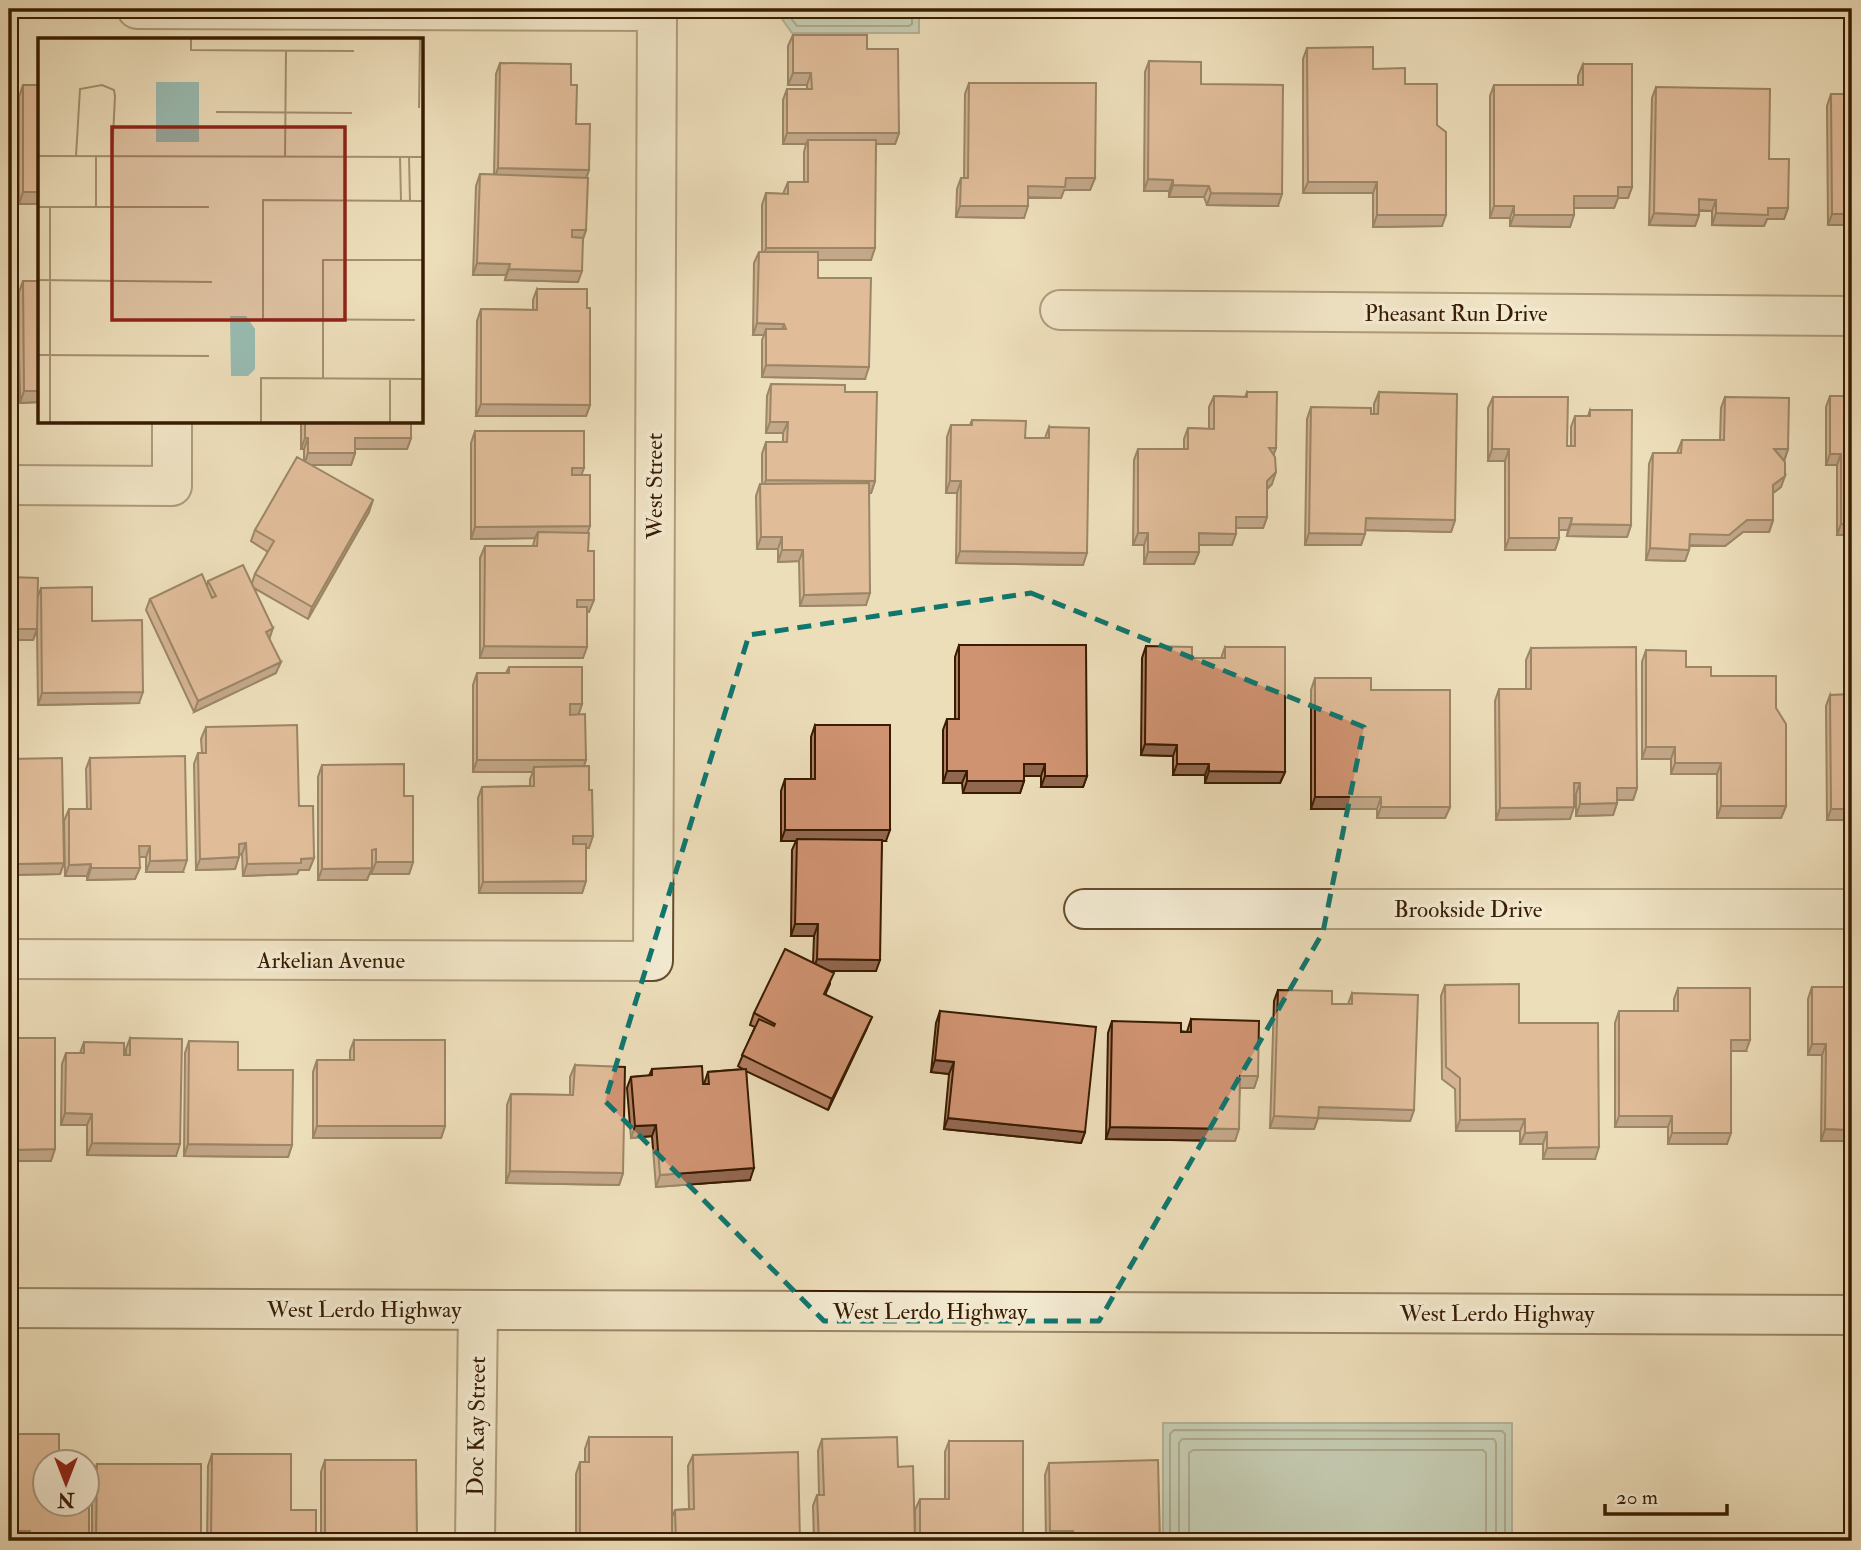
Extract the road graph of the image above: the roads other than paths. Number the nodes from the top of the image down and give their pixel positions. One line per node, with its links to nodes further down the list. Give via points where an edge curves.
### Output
1 (137, 9): 2 (street)
2 (173, 9): 3 (street); 11 (street, West Street, via 657,11)
3 (173, 38)
4 (1060, 310): 5 (street, Pheasant Run Drive)
5 (1852, 316)
6 (172, 424): 7 (street, via 172,486)
7 (9, 485)
8 (1084, 909): 9 (street, Brookside Drive)
9 (1852, 909)
10 (9, 959): 11 (street, Arkelian Avenue)
11 (653, 961)
12 (9, 1308): 13 (street, West Lerdo Highway)
13 (478, 1310): 14 (street, West Lerdo Highway); 15 (street, Doc Kay Street)
14 (1852, 1315)
15 (475, 1541)

